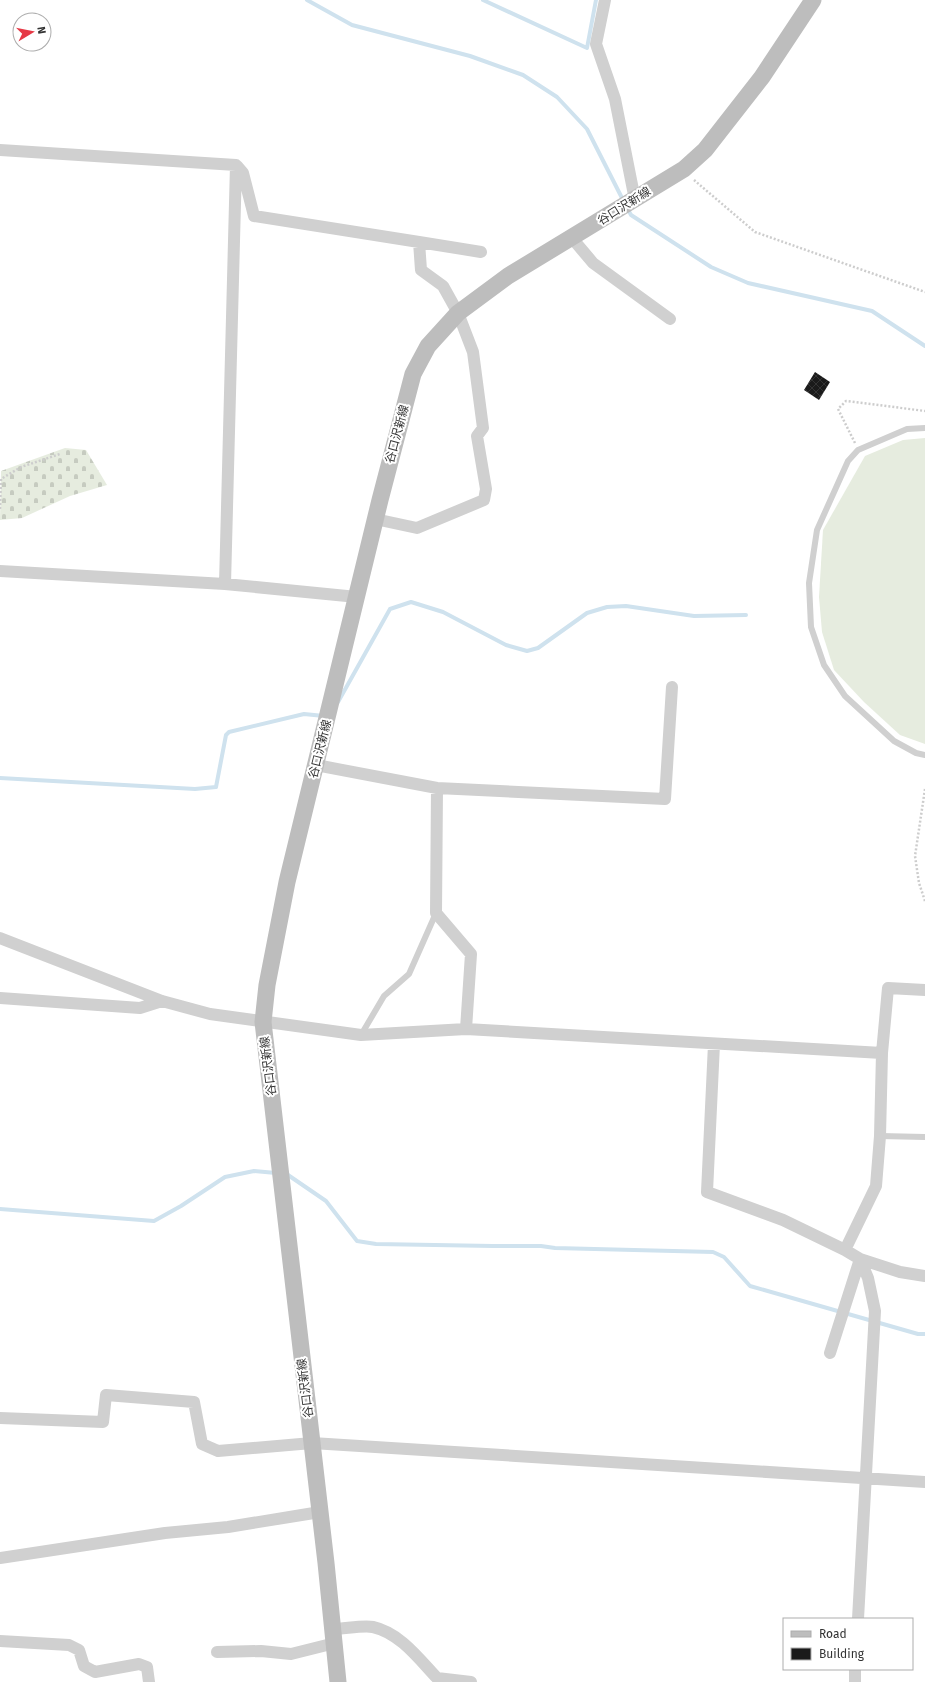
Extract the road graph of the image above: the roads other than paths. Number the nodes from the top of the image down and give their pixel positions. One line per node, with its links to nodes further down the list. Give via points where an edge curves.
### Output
1 (605, 0): 5 (street, via 596,44 615,99)
2 (813, 0): 5 (main road, 谷口沢新線, via 757,83 705,150 684,169)
3 (0, 150): 4 (street)
4 (236, 165): 7 (street, via 243,173 254,216); 14 (street)
5 (635, 200): 6 (main road, 谷口沢新線)
6 (572, 238): 9 (main road, 谷口沢新線, via 508,276); 10 (street, via 594,263)
7 (419, 242): 8 (street); 9 (street, via 421,270 443,286)
8 (481, 252)
9 (458, 313): 12 (main road, 谷口沢新線, via 428,346 413,374); 12 (street, via 473,352 483,428 477,436 486,489 484,500 417,528)
10 (670, 319)
11 (925, 428): 17 (lane, via 907,430 858,450 848,461 817,530 809,583 811,627 824,665 845,696 894,741 916,754)
12 (375, 519): 15 (main road, 谷口沢新線)
13 (0, 571): 14 (street)
14 (226, 584): 15 (street)
15 (357, 597): 18 (main road, 谷口沢新線)
16 (672, 687): 19 (street, via 665,799)
17 (925, 755)
18 (316, 765): 19 (street); 25 (main road, 谷口沢新線, via 287,882 267,985)
19 (436, 788): 20 (street)
20 (436, 913): 26 (street, via 471,954); 27 (lane, via 408,974 384,996)
21 (0, 938): 24 (street)
22 (925, 990): 29 (street, via 888,988)
23 (0, 998): 24 (street, via 140,1008)
24 (162, 1001): 25 (street, via 210,1014)
25 (263, 1022): 27 (street); 37 (main road, 谷口沢新線)
26 (466, 1029): 27 (street); 28 (street)
27 (361, 1035)
28 (714, 1044): 29 (street); 32 (street, via 707,1192 783,1220)
29 (882, 1053): 30 (street)
30 (880, 1136): 31 (lane); 32 (street, via 876,1186)
31 (925, 1137)
32 (845, 1250): 33 (street)
33 (860, 1260): 34 (street, via 900,1272); 35 (street); 38 (street, via 868,1278 875,1311)
34 (925, 1276)
35 (830, 1352)
36 (0, 1418): 37 (street, via 103,1422 106,1395 194,1402 202,1444 218,1451)
37 (312, 1442): 38 (street); 40 (main road, 谷口沢新線)
38 (865, 1478): 39 (street); 42 (street)
39 (925, 1482)
40 (320, 1512): 41 (street); 43 (main road, 谷口沢新線)
41 (0, 1558)
42 (858, 1618)
43 (334, 1636): 45 (street, via 291,1654 261,1651); 48 (main road, 谷口沢新線); 49 (street, via 372,1627 387,1632 410,1648 437,1678)
44 (0, 1641): 47 (street, via 69,1644 79,1650 84,1666 95,1672 139,1664 147,1667)
45 (217, 1652)
46 (856, 1670): 50 (street)
47 (149, 1682)
48 (338, 1682)
49 (471, 1682)
50 (855, 1682)

